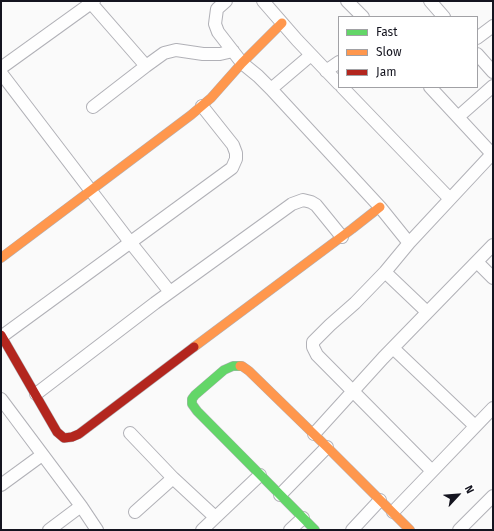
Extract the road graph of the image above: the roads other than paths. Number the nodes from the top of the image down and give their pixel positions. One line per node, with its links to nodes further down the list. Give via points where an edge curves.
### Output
1 (226, 1): 11 (street, via 217,9 215,24)
2 (263, 1): 8 (street)
3 (347, 1): 6 (street)
4 (430, 1): 7 (street)
5 (93, 2): 16 (street); 17 (street)
6 (362, 16)
7 (443, 16)
8 (282, 23): 12 (street); 14 (street)
9 (493, 26): 10 (street)
10 (478, 37)
11 (233, 51): 14 (street); 16 (street, via 203,54 176,50 164,53)
12 (311, 55): 18 (street); 25 (street)
13 (478, 55): 19 (street)
14 (242, 63): 25 (street); 26 (street)
15 (338, 63): 18 (street)
16 (146, 66): 27 (street)
17 (1, 68)
18 (326, 70): 21 (street)
19 (493, 72)
20 (1, 73): 30 (street)
21 (338, 83)
22 (493, 86): 28 (street)
23 (343, 88): 31 (street)
24 (431, 88): 28 (street)
25 (272, 89): 32 (street)
26 (202, 106): 30 (street); 34 (street, via 235,149 236,159 232,168)
27 (93, 107)
28 (458, 117): 29 (street)
29 (492, 155): 31 (street)
30 (91, 190): 34 (street); 37 (street)
31 (450, 199): 35 (street)
32 (380, 207): 33 (street); 35 (street)
33 (342, 237): 41 (street, via 316,205 303,200 292,204); 46 (street, via 79,434 64,438 57,432)
34 (130, 242): 41 (street); 43 (street)
35 (409, 243): 39 (street)
36 (493, 245): 38 (street)
37 (1, 258)
38 (477, 262): 40 (street); 42 (street)
39 (385, 272): 42 (street); 45 (street, via 313,342 312,347 317,355)
40 (493, 278)
41 (170, 292): 46 (street)
42 (427, 312): 44 (street)
43 (1, 336): 46 (street)
44 (393, 348): 45 (street); 49 (street)
45 (353, 391): 51 (street); 54 (street)
46 (36, 394)
47 (1, 399): 53 (street)
48 (493, 408): 49 (street)
49 (475, 426): 54 (street)
50 (130, 433): 56 (street)
51 (314, 434): 52 (street); 55 (street, via 242,366 224,370 195,395 192,404)
52 (327, 447): 58 (street); 60 (street)
53 (42, 455): 57 (street); 61 (street)
54 (432, 471): 63 (street)
55 (260, 475): 58 (street); 64 (street)
56 (173, 478): 62 (street); 64 (street)
57 (1, 485)
58 (280, 495): 65 (street)
59 (493, 496): 73 (street)
60 (380, 500): 63 (street); 71 (street)
61 (81, 506): 66 (street); 67 (street)
62 (134, 512)
63 (393, 512): 72 (street)
64 (215, 517): 68 (street)
65 (303, 518): 69 (street); 70 (street)
66 (49, 530)
67 (97, 530)
68 (202, 530)
69 (290, 530)
70 (314, 530)
71 (352, 530)
72 (410, 530)
73 (459, 530)

